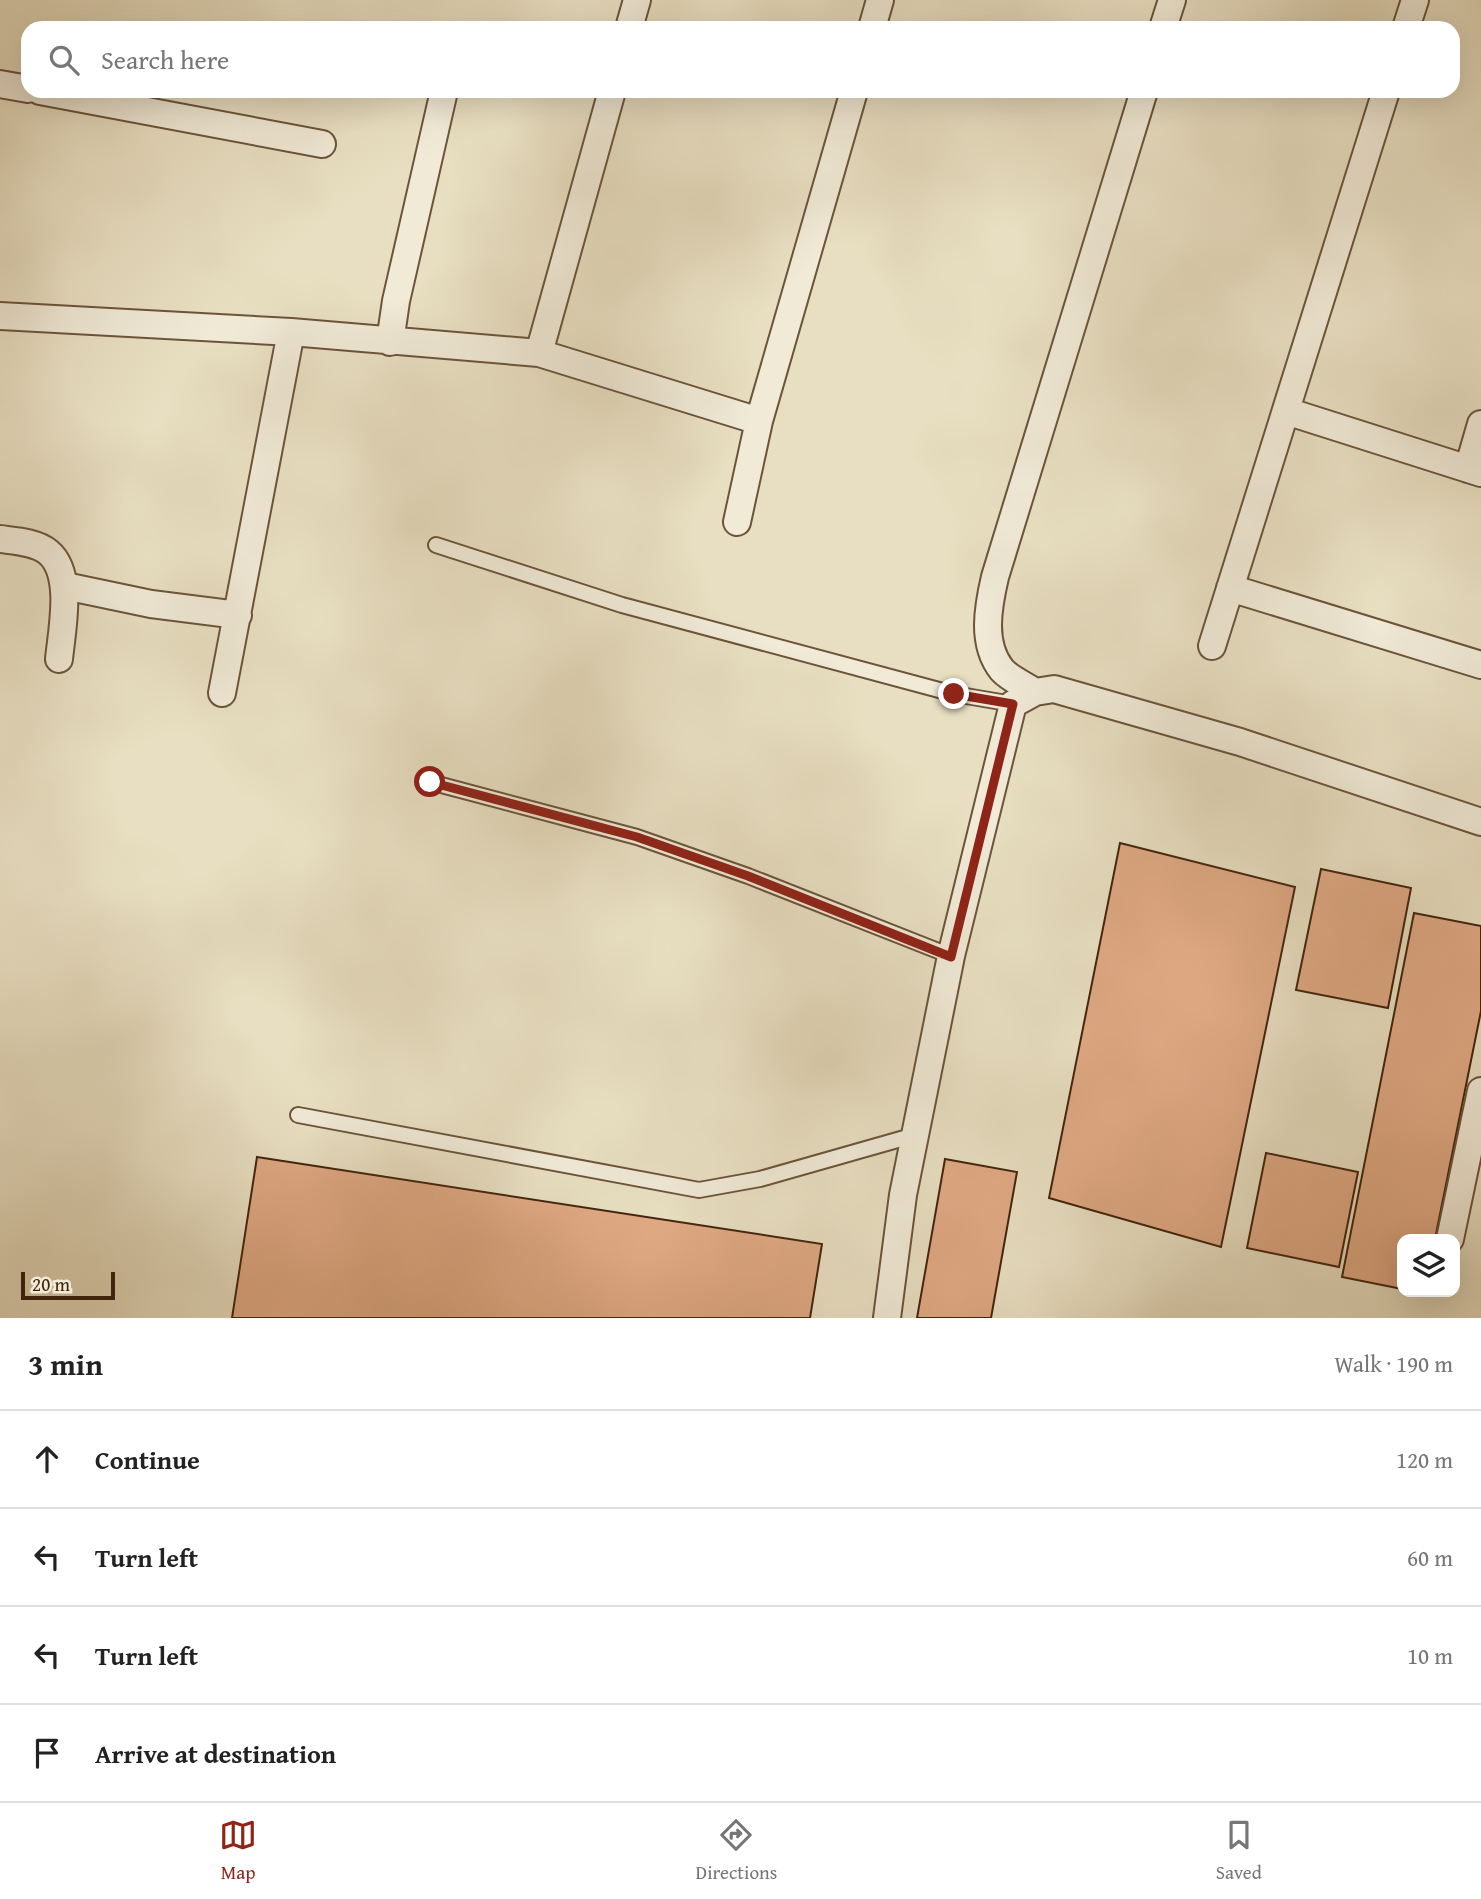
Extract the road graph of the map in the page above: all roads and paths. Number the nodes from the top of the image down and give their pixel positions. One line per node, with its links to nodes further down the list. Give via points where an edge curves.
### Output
1 (637, 0): 5 (street)
2 (880, 0): 6 (street)
3 (1172, 0): 7 (street)
4 (1415, 0): 8 (street)
5 (631, 21)
6 (874, 21)
7 (1165, 21)
8 (1408, 21)
9 (0, 84): 10 (street)
10 (21, 88)
11 (77, 98): 17 (street)
12 (442, 98): 20 (street)
13 (610, 98): 21 (street)
14 (852, 98): 23 (street)
15 (1142, 98): 36 (street, via 988,608 990,646)
16 (1385, 98): 22 (street)
17 (322, 144)
18 (0, 316): 19 (street)
19 (291, 332): 20 (street); 31 (street)
20 (390, 342): 21 (street)
21 (539, 354): 23 (street)
22 (1286, 411): 25 (street); 30 (street)
23 (759, 421): 26 (street)
24 (1481, 424): 25 (street)
25 (1474, 471)
26 (737, 522)
27 (0, 539): 29 (street, via 48,551 60,565)
28 (436, 545): 36 (lane, via 634,608 954,694)
29 (65, 586): 31 (street, via 151,604); 33 (street)
30 (1230, 588): 32 (street); 34 (street)
31 (238, 615): 35 (street)
32 (1212, 646)
33 (59, 659)
34 (1481, 665)
35 (222, 693)
36 (1024, 698): 38 (street, via 1054,689 1240,742); 39 (street)
37 (430, 782): 39 (lane, via 637,837)
38 (1481, 822)
39 (951, 957): 42 (street)
40 (1481, 1091): 43 (street)
41 (298, 1115): 42 (lane, via 699,1190 760,1179)
42 (915, 1135): 44 (street)
43 (1451, 1234)
44 (887, 1318)

